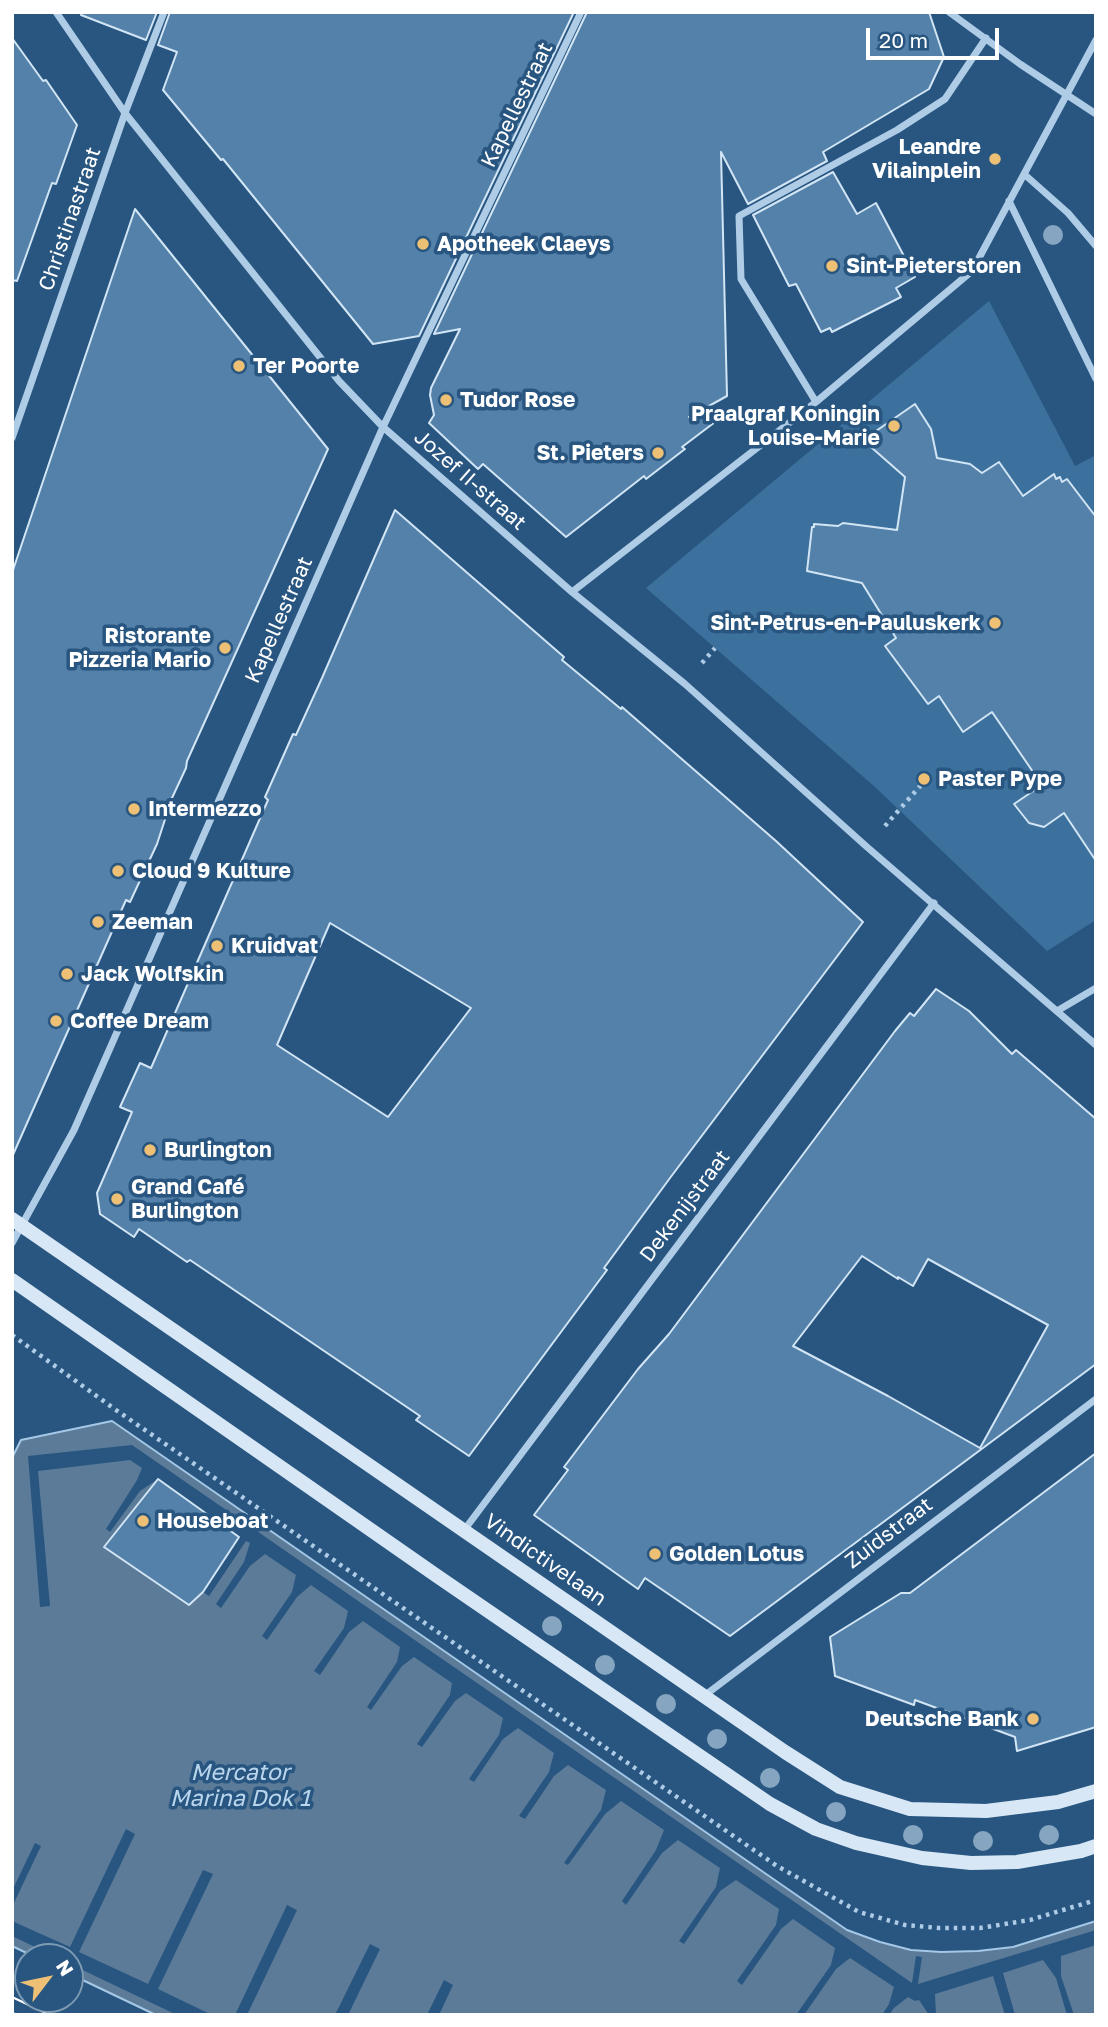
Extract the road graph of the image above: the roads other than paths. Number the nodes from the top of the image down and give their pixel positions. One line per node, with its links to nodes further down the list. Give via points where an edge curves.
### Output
1 (56, 12): 8 (street, Jozef II-straat)
2 (164, 12): 8 (street, Christinastraat)
3 (581, 12): 15 (street, Kapellestraat)
4 (949, 12): 5 (street)
5 (986, 37): 7 (street); 14 (street, via 946,99 739,216 741,279)
6 (1096, 40): 7 (street)
7 (1068, 94): 9 (street); 10 (street)
8 (125, 113): 15 (street, Jozef II-straat, via 339,381); 16 (street, Christinastraat)
9 (1096, 114)
10 (1024, 174): 11 (street); 12 (street, via 1068,213)
11 (1009, 201): 13 (street); 14 (street, via 972,271)
12 (1096, 246)
13 (1096, 379)
14 (817, 402): 17 (street)
15 (383, 427): 17 (street, Jozef II-straat); 22 (street, Kapellestraat, via 74,1130)
16 (12, 438)
17 (572, 592): 18 (street, Jozef II-straat, via 694,692)
18 (934, 903): 20 (street, Jozef II-straat); 26 (street, Dekenijstraat)
19 (1096, 988): 20 (street)
20 (1058, 1011): 21 (street, Jozef II-straat)
21 (1096, 1045)
22 (17, 1222): 23 (street, Kapellestraat); 26 (street, Vindictivelaan)
23 (12, 1243)
24 (12, 1280): 29 (street, via 770,1804 816,1829 922,1858 971,1863 1017,1862)
25 (1096, 1399): 27 (street, Zuidstraat)
26 (465, 1529): 27 (street, Vindictivelaan)
27 (704, 1696): 28 (street, Vindictivelaan, via 840,1787 910,1809 986,1811 1058,1802)
28 (1096, 1791)
29 (1096, 1846)

